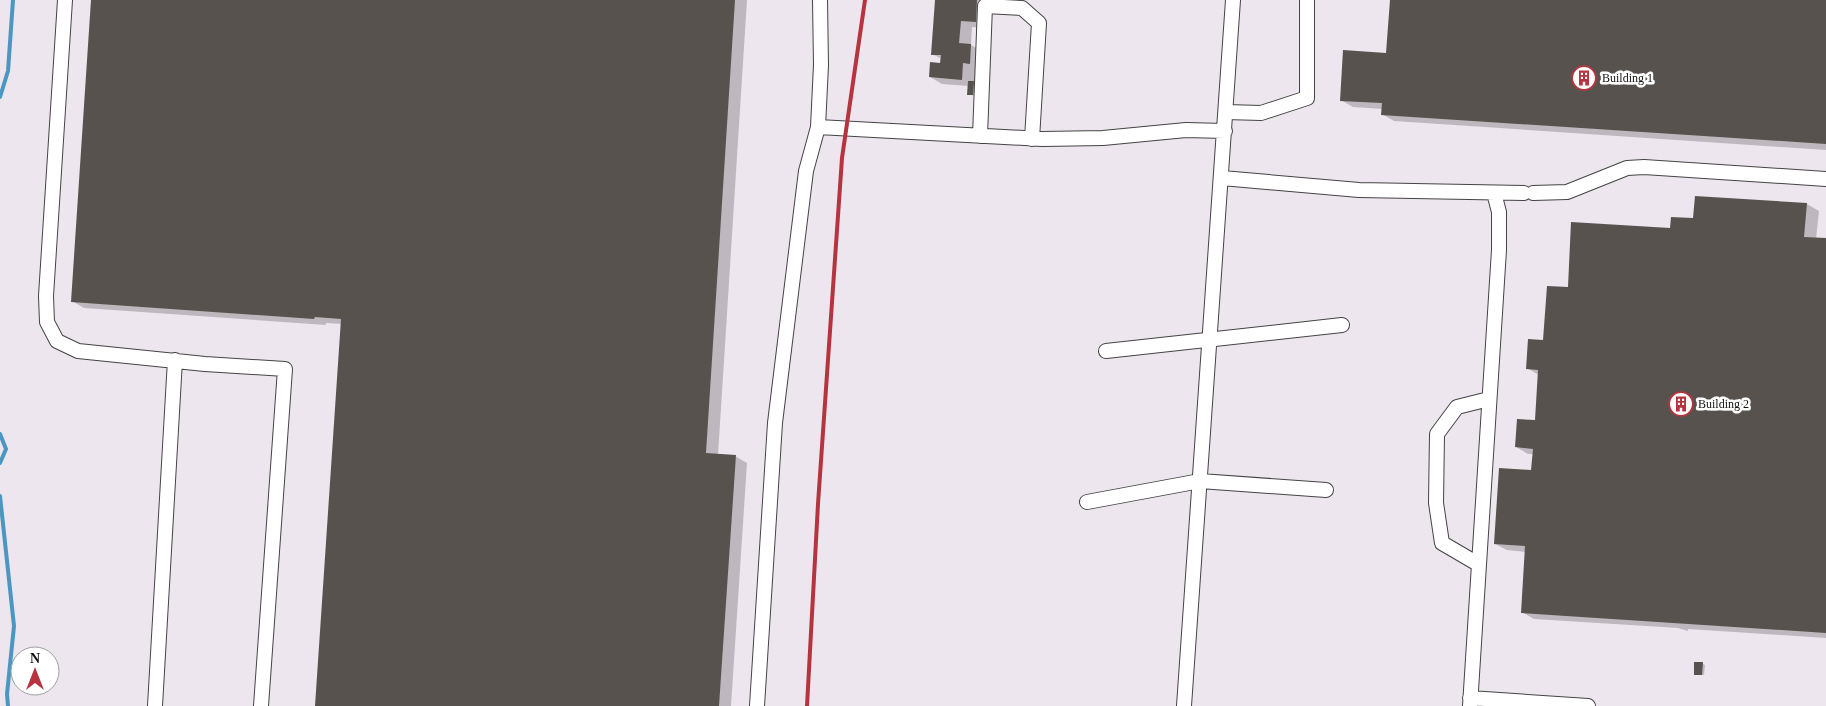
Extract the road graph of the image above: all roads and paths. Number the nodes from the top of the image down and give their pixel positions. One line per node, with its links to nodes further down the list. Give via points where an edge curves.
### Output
1 (65, 0): 16 (lane, via 47,322 57,341 78,351)
2 (820, 0): 6 (lane)
3 (1233, 0): 5 (lane)
4 (1306, 0): 5 (lane, via 1307,98 1261,113)
5 (1226, 112): 7 (lane)
6 (818, 127): 8 (lane); 25 (lane, via 806,171 775,423)
7 (1225, 131): 9 (lane, via 1186,130 1103,138); 10 (lane)
8 (980, 136): 9 (lane); 9 (lane, via 984,6 1010,7 1022,8 1039,23)
9 (1032, 139)
10 (1222, 178): 12 (lane, via 1359,190); 14 (lane)
11 (1826, 179): 12 (lane, via 1644,167 1628,168 1567,192)
12 (1494, 193): 17 (lane, via 1499,212 1499,250)
13 (1342, 325): 14 (lane)
14 (1210, 340): 15 (lane); 18 (lane)
15 (1106, 351)
16 (175, 360): 23 (lane); 24 (lane, via 285,369)
17 (1489, 399): 21 (lane); 21 (lane, via 1457,407 1437,434 1436,503 1442,543)
18 (1200, 482): 19 (lane); 20 (lane); 26 (lane)
19 (1326, 490)
20 (1088, 502)
21 (1478, 564): 22 (lane)
22 (1470, 702): 27 (lane)
23 (155, 706)
24 (261, 706)
25 (757, 706)
26 (1184, 706)
27 (1588, 706)

